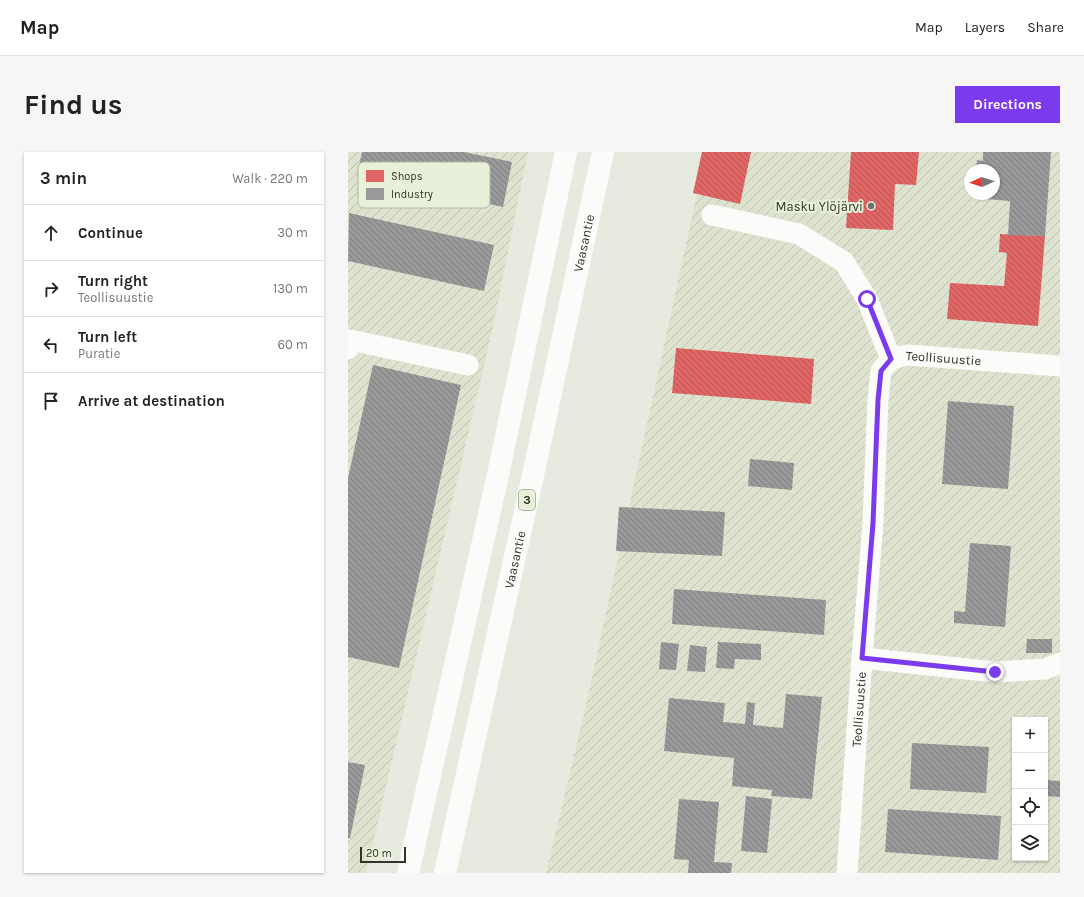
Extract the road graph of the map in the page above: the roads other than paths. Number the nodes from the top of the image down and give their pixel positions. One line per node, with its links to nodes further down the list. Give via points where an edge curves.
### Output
1 (566, 152): 10 (highway, via 496,484)
2 (603, 152): 11 (highway, Vaasantie / 3)
3 (712, 215): 5 (street, via 799,234 844,262 867,299)
4 (348, 349): 6 (street, via 350,340)
5 (891, 359): 7 (street, Teollisuustie, via 907,355); 8 (street, Teollisuustie, via 881,371 878,400 873,523)
6 (468, 366)
7 (1060, 366)
8 (862, 658): 9 (street, via 995,672 1045,669); 12 (street, Teollisuustie)
9 (1060, 663)
10 (408, 873)
11 (444, 873)
12 (847, 873)

